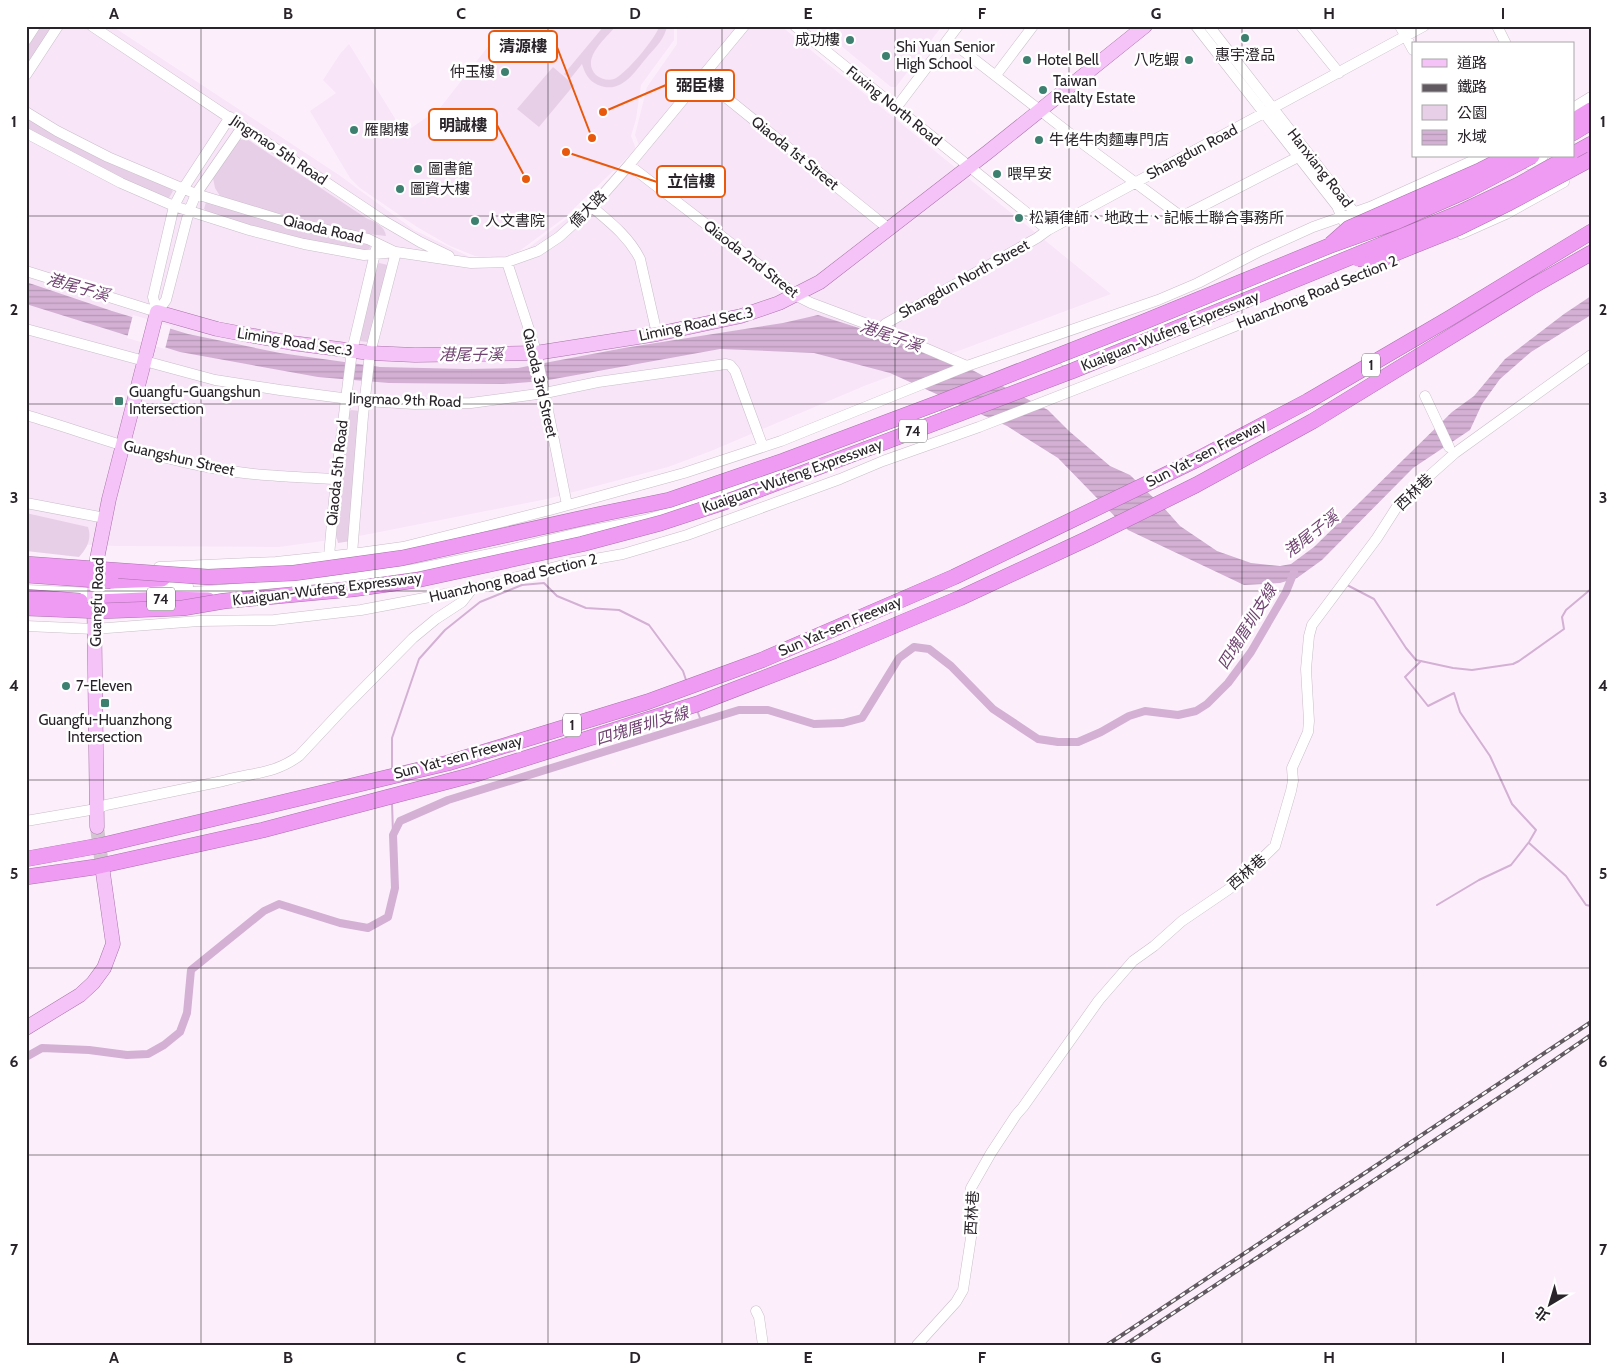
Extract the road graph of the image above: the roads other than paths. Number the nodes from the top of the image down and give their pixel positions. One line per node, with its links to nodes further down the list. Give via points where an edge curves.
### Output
1 (36, 26): 17 (street)
2 (58, 26): 21 (street)
3 (92, 26): 31 (street, Jingmao 5th Road)
4 (744, 26): 23 (street, 僑大路)
5 (794, 26): 26 (street, Fuxing North Road)
6 (958, 26): 16 (street)
7 (1033, 26): 22 (street)
8 (1145, 26): 27 (main road, Liming Road Sec.3)
9 (1196, 26): 29 (street, Hanxiang Road)
10 (1210, 26): 29 (street, Hanxiang Road)
11 (1301, 26): 20 (street)
12 (1400, 26): 15 (street)
13 (1424, 26): 15 (street, Shangdun Road)
14 (1497, 26): 18 (street)
15 (1406, 36): 19 (street); 20 (street, Shangdun Road)
16 (948, 39): 22 (street); 26 (street)
17 (26, 40)
18 (1505, 42)
19 (1412, 48)
20 (1339, 73): 29 (street, Shangdun Road)
21 (26, 75)
22 (996, 75): 27 (street)
23 (702, 78): 49 (street, 僑大路); 61 (street, Qiaoda 1st Street)
24 (1591, 97): 25 (street)
25 (1574, 107)
26 (896, 108): 50 (street, Fuxing North Road)
27 (1040, 110): 50 (main road, Liming Road Sec.3); 52 (street)
28 (1591, 110): 32 (highway)
29 (1269, 111): 41 (street, Hanxiang Road); 52 (street, Shangdun Road); 58 (street, Hanxiang Road)
30 (26, 112): 53 (street, Qiaoda Road, via 75,141)
31 (230, 117): 34 (street, Jingmao 5th Road); 53 (street)
32 (1574, 119)
33 (1591, 122): 36 (highway)
34 (243, 126): 54 (street); 60 (street, Jingmao 5th Road)
35 (1591, 129): 38 (street)
36 (1574, 132)
37 (26, 133): 55 (street, Qiaoda Road, via 121,183)
38 (1574, 139)
39 (1591, 144): 40 (highway, Kuaiguan-Wufeng Expressway / 74)
40 (1574, 154)
41 (1298, 157): 52 (street, via 1185,215 1175,213); 59 (street, Hanxiang Road)
42 (1477, 158): 58 (street)
43 (1504, 158): 66 (highway, bridge, via 1349,228)
44 (1529, 158): 66 (highway, Kuaiguan-Wufeng Expressway / 74, bridge, via 1396,222)
45 (1530, 158): 65 (street, Huanzhong Road Section 2, via 1500,176)
46 (1539, 158): 65 (street, Huanzhong Road Section 2, via 1484,188)
47 (1567, 158): 65 (highway, Kuaiguan-Wufeng Expressway / 74, bridge, via 1459,213)
48 (1591, 159): 65 (highway, bridge, via 1458,228 1380,259)
49 (629, 165): 56 (street, 僑大路); 75 (street, Qiaoda 2nd Street)
50 (969, 166): 61 (main road, Liming Road Sec.3); 62 (street)
51 (1591, 167): 74 (street, Huanzhong Road Section 2, via 1506,214)
52 (1135, 183): 62 (street, Shangdun Road)
53 (183, 189): 54 (street, Qiaoda Road); 55 (street)
54 (196, 194): 57 (street); 64 (street, Qiaoda Road)
55 (174, 206): 57 (street, Qiaoda Road); 77 (street, via 153,297)
56 (592, 207): 71 (street, 僑大路, via 538,251); 81 (street, via 636,250)
57 (189, 211): 70 (street, Qiaoda Road, via 286,239 364,255); 77 (street, via 166,300)
58 (1354, 212): 59 (street); 65 (street, Hanxiang Road)
59 (1342, 217): 65 (street, Hanxiang Road); 76 (street, via 1305,230 1198,283)
60 (384, 221): 68 (street, via 402,238); 72 (street, Jingmao 5th Road, via 420,242)
61 (889, 229): 75 (main road, Liming Road Sec.3, via 820,282)
62 (1048, 230): 79 (street, Shangdun North Street, via 885,324)
63 (1591, 232): 121 (highway, Sun Yat-sen Freeway / 1, via 1308,401 1198,459 954,577 762,660 647,702 448,762 103,845)
64 (377, 243): 67 (street, Qiaoda Road); 70 (street, Qiaoda 5th Road)
65 (1356, 245): 74 (street, Hanxiang Road); 80 (street, Huanzhong Road Section 2); 114 (highway, Kuaiguan-Wufeng Expressway / 74, bridge, via 1072,371 737,498 661,523 417,580)
66 (1329, 246): 108 (highway, Kuaiguan-Wufeng Expressway / 74, bridge, via 938,403 783,462 669,500 402,558 294,573)
67 (396, 252): 68 (street, 僑大路); 70 (street, Qiaoda Road); 83 (street, Qiaoda 5th Road)
68 (407, 253): 72 (street, 僑大路)
69 (1591, 253): 123 (highway, Sun Yat-sen Freeway / 1, via 1313,421 1196,485 1108,529 834,651 697,704 476,774 263,830 94,867)
70 (374, 254): 82 (street, Qiaoda 5th Road)
71 (507, 262): 72 (street, 僑大路); 84 (street, Qiaoda 3rd Street)
72 (471, 263)
73 (26, 271): 77 (street)
74 (1368, 272): 87 (street, Huanzhong Road Section 2)
75 (795, 295): 79 (street, Qiaoda 2nd Street); 81 (main road, Liming Road Sec.3, via 760,311)
76 (1134, 310): 80 (street); 88 (street)
77 (157, 313): 82 (main road, Liming Road Sec.3, via 292,343); 86 (main road, Guangfu Road)
78 (26, 329): 86 (street, Jingmao 9th Road)
79 (882, 330): 88 (street, Qiaoda 2nd Street)
80 (1144, 333): 87 (street); 89 (street, Huanzhong Road Section 2)
81 (657, 334): 84 (main road, Liming Road Sec.3)
82 (352, 351): 83 (main road, Liming Road Sec.3); 92 (street, Qiaoda 5th Road)
83 (370, 353): 84 (main road, Liming Road Sec.3); 93 (street, Qiaoda 5th Road)
84 (536, 353): 90 (street, Qiaoda 3rd Street)
85 (1591, 355): 127 (street, 西林巷, via 1455,453 1400,502 1312,625 1306,669 1308,732 1292,768 1291,791 1275,846 1229,888 1133,961 1099,1000 1016,1115 971,1188 974,1218 963,1290)
86 (146, 357): 92 (street, Jingmao 9th Road, via 215,380); 95 (main road, Guangfu Road)
87 (1156, 358): 110 (street, Huanzhong Road Section 2, via 687,535 623,554 567,564)
88 (967, 366): 96 (street)
89 (1005, 387): 112 (street, Huanzhong Road Section 2, via 655,513 587,524 487,550 357,572 277,581); 112 (street, Huanzhong Road Section 2, via 735,492 645,520 416,569 324,582 171,593)
90 (544, 390): 93 (street, Jingmao 9th Road, via 471,403); 96 (street, Jingmao 9th Road, via 730,365); 100 (street, Qiaoda 3rd Street)
91 (1425, 396): 97 (street)
92 (346, 398): 93 (street, Jingmao 9th Road); 98 (street, Qiaoda 5th Road)
93 (365, 401): 102 (street, Qiaoda 5th Road)
94 (26, 415): 95 (street, Guangshun Street)
95 (123, 446): 98 (street, Guangshun Street, via 218,469); 101 (main road, Guangfu Road)
96 (763, 447): 100 (street, via 684,473)
97 (1448, 447)
98 (336, 479): 103 (street, Qiaoda 5th Road)
99 (26, 503): 101 (street)
100 (567, 505): 102 (street, via 403,547)
101 (105, 518): 106 (main road, Guangfu Road)
102 (352, 554): 103 (street)
103 (328, 556): 106 (street, via 169,567)
104 (26, 558): 106 (street)
105 (26, 564): 108 (highway, bridge)
106 (96, 564): 112 (main road, Guangfu Road)
107 (26, 575): 108 (highway, Kuaiguan-Wufeng Expressway / 74, bridge, via 111,581)
108 (208, 577)
109 (26, 584): 112 (street, Huanzhong Road Section 2)
110 (472, 589): 117 (street, Huanzhong Road Section 2, via 361,610 274,620 198,621); 118 (street, via 462,602 413,638 291,762 275,770)
111 (26, 590): 112 (street, Huanzhong Road Section 2)
112 (94, 590): 117 (main road, Guangfu Road)
113 (26, 597): 114 (highway, Kuaiguan-Wufeng Expressway / 74, bridge, via 97,602)
114 (224, 601): 115 (highway, bridge, via 183,608 100,611)
115 (26, 608)
116 (26, 626): 117 (street, Huanzhong Road Section 2)
117 (94, 629): 118 (main road, Guangfu Road)
118 (96, 809): 119 (street); 120 (main road, Guangfu Road)
119 (26, 821)
120 (97, 827)
121 (26, 859)
122 (102, 866): 124 (main road, via 113,944 104,968 80,995)
123 (26, 877)
124 (26, 1028)
125 (756, 1311): 126 (street)
126 (763, 1345)
127 (918, 1345)

